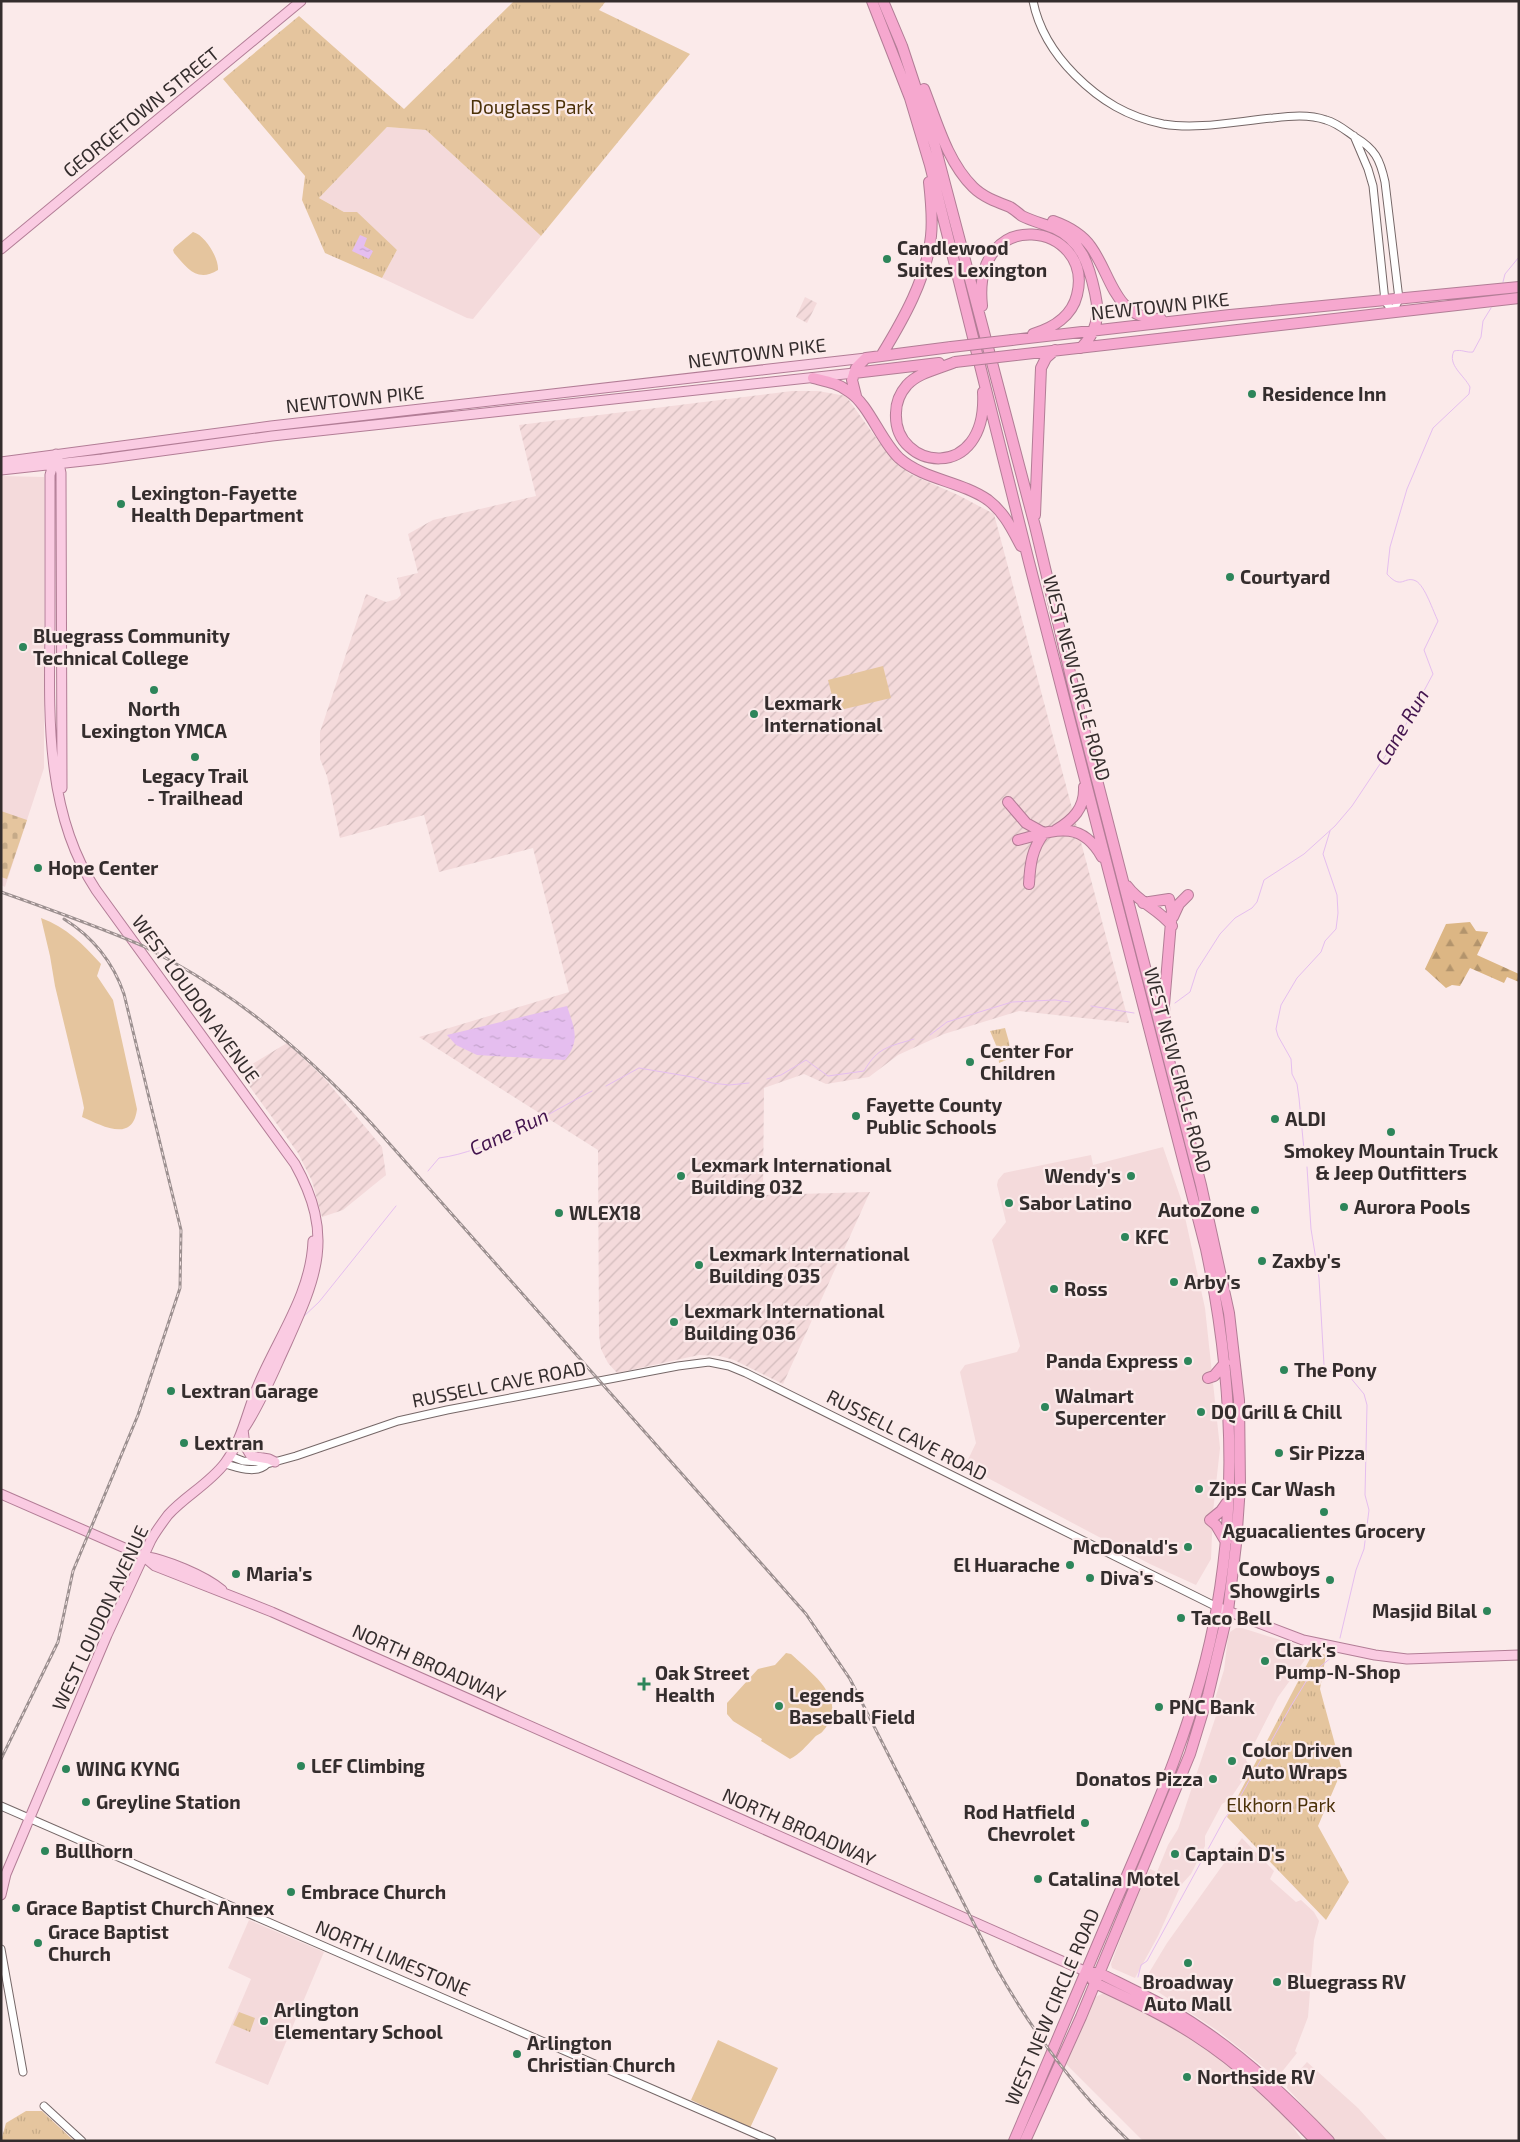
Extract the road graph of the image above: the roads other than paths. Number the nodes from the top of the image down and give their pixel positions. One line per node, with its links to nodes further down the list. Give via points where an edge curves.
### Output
1 (301, 1): 9 (main road, GEORGETOWN STREET)
2 (872, 1): 7 (highway, WEST NEW CIRCLE ROAD)
3 (883, 1): 5 (highway, WEST NEW CIRCLE ROAD)
4 (1033, 1): 6 (street, via 1040,27 1055,52 1100,99 1122,111 1164,124 1185,126 1311,117 1338,125)
5 (902, 46): 8 (highway, via 912,59 957,167 975,188); 17 (highway, WEST NEW CIRCLE ROAD, via 935,146)
6 (1354, 136): 12 (street, via 1373,150 1382,171); 13 (street, via 1372,186)
7 (924, 144): 21 (highway, via 932,217 929,251 910,302); 24 (highway, WEST NEW CIRCLE ROAD)
8 (1016, 210): 15 (highway, via 1058,222 1085,240 1131,312 1152,319); 16 (highway, via 1064,233 1081,249 1097,300)
9 (1, 249)
10 (1519, 287): 12 (highway, NEWTOWN PIKE)
11 (1519, 298): 14 (highway, NEWTOWN PIKE)
12 (1399, 299): 13 (highway, NEWTOWN PIKE); 14 (street)
13 (1385, 301): 14 (street); 15 (highway, NEWTOWN PIKE)
14 (1393, 312): 19 (highway, NEWTOWN PIKE)
15 (1201, 319): 16 (highway, NEWTOWN PIKE)
16 (1094, 331): 18 (highway, NEWTOWN PIKE); 19 (highway)
17 (985, 339): 18 (highway, via 980,290 988,258 1004,242 1018,235 1048,237 1062,245 1076,265 1077,298 1066,315 1051,327); 36 (highway, WEST NEW CIRCLE ROAD)
18 (1012, 340): 21 (highway, NEWTOWN PIKE, bridge)
19 (1081, 348): 20 (highway, NEWTOWN PIKE)
20 (1055, 350): 23 (highway, NEWTOWN PIKE, bridge); 36 (highway, via 1041,368)
21 (881, 356): 22 (highway, NEWTOWN PIKE)
22 (866, 358): 25 (highway); 28 (main road, NEWTOWN PIKE)
23 (955, 362): 24 (highway, via 916,378 903,391 896,406 900,436 924,456 953,456 975,440 983,415); 25 (highway, NEWTOWN PIKE)
24 (982, 369): 37 (highway, WEST NEW CIRCLE ROAD)
25 (854, 373): 26 (main road, NEWTOWN PIKE); 27 (highway, via 852,386)
26 (813, 378): 27 (highway, via 841,386); 30 (main road, NEWTOWN PIKE)
27 (857, 399): 37 (highway, via 893,452 907,464 989,501 1008,522)
28 (465, 405): 29 (main road, NEWTOWN PIKE); 30 (main road)
29 (407, 411): 31 (main road); 32 (main road, NEWTOWN PIKE)
30 (466, 416): 31 (main road, NEWTOWN PIKE)
31 (408, 422): 34 (main road, NEWTOWN PIKE, via 272,436)
32 (56, 454): 33 (main road, NEWTOWN PIKE); 34 (main road, WEST LOUDON AVENUE)
33 (1, 462)
34 (56, 465): 35 (main road, NEWTOWN PIKE); 40 (main road, WEST LOUDON AVENUE, via 62,602); 40 (main road, WEST LOUDON AVENUE, via 50,475 49,703 52,758)
35 (1, 470)
36 (1035, 526): 46 (highway, WEST NEW CIRCLE ROAD)
37 (1029, 562): 38 (highway, WEST NEW CIRCLE ROAD)
38 (1084, 772): 41 (highway, via 1084,795); 45 (highway, WEST NEW CIRCLE ROAD)
39 (1008, 802): 42 (highway, via 1026,823)
40 (61, 806): 54 (main road, WEST LOUDON AVENUE, via 72,845 86,876 295,1164 318,1220 319,1246 313,1280 268,1386)
41 (1074, 818): 42 (highway); 43 (highway)
42 (1050, 832): 43 (highway); 44 (highway); 47 (highway, via 1036,846 1030,862)
43 (1078, 833): 45 (highway, via 1095,845)
44 (1018, 840)
45 (1107, 867): 52 (highway, WEST NEW CIRCLE ROAD, via 1191,1187 1213,1284)
46 (1123, 880): 49 (highway); 51 (highway, WEST NEW CIRCLE ROAD)
47 (1029, 884)
48 (1188, 895): 50 (highway, via 1179,904)
49 (1143, 903): 50 (highway); 50 (highway, via 1169,899)
50 (1172, 922): 51 (highway, via 1164,1005)
51 (1167, 1048): 63 (highway, WEST NEW CIRCLE ROAD, via 1229,1313 1239,1400 1239,1514)
52 (1225, 1363): 53 (highway, WEST NEW CIRCLE ROAD); 53 (highway, via 1208,1378)
53 (1227, 1388): 59 (highway, WEST NEW CIRCLE ROAD)
54 (244, 1428): 55 (main road, WEST LOUDON AVENUE); 56 (main road, via 245,1446 251,1456 269,1459)
55 (230, 1456): 56 (street, RUSSELL CAVE ROAD, via 243,1461); 57 (main road, WEST LOUDON AVENUE)
56 (271, 1463): 57 (street, RUSSELL CAVE ROAD, via 248,1470); 62 (street, RUSSELL CAVE ROAD, via 379,1427 448,1410 678,1366 719,1363 746,1373)
57 (225, 1464): 61 (main road, WEST LOUDON AVENUE, via 169,1514)
58 (1, 1494): 61 (main road, NORTH BROADWAY)
59 (1229, 1500): 60 (highway, WEST NEW CIRCLE ROAD); 60 (highway, via 1210,1520)
60 (1226, 1542): 62 (highway, WEST NEW CIRCLE ROAD)
61 (143, 1556): 66 (main road, WEST LOUDON AVENUE); 70 (main road, NORTH BROADWAY, via 158,1558 213,1582 225,1592)
62 (1217, 1607): 63 (main road, RUSSELL CAVE ROAD); 70 (highway, WEST NEW CIRCLE ROAD, via 1183,1740)
63 (1228, 1611): 64 (main road, RUSSELL CAVE ROAD, via 1285,1634 1375,1655 1407,1659); 71 (highway, WEST NEW CIRCLE ROAD, via 1190,1754)
64 (1519, 1655)
65 (1, 1806): 66 (street, NORTH LIMESTONE)
66 (29, 1818): 67 (main road, WEST LOUDON AVENUE); 75 (street, NORTH LIMESTONE)
67 (4, 1877): 68 (main road, WEST LOUDON AVENUE)
68 (1, 1895)
69 (1, 1949): 72 (street)
70 (1087, 1972): 71 (highway); 76 (highway, WEST NEW CIRCLE ROAD)
71 (1097, 1978): 77 (highway, WEST NEW CIRCLE ROAD); 78 (highway, via 1216,2050 1272,2096); 79 (highway, via 1152,1999 1220,2041 1278,2089)
72 (24, 2072)
73 (44, 2106): 74 (street)
74 (82, 2141)
75 (772, 2141)
76 (1014, 2141)
77 (1025, 2141)
78 (1316, 2141)
79 (1329, 2141)

